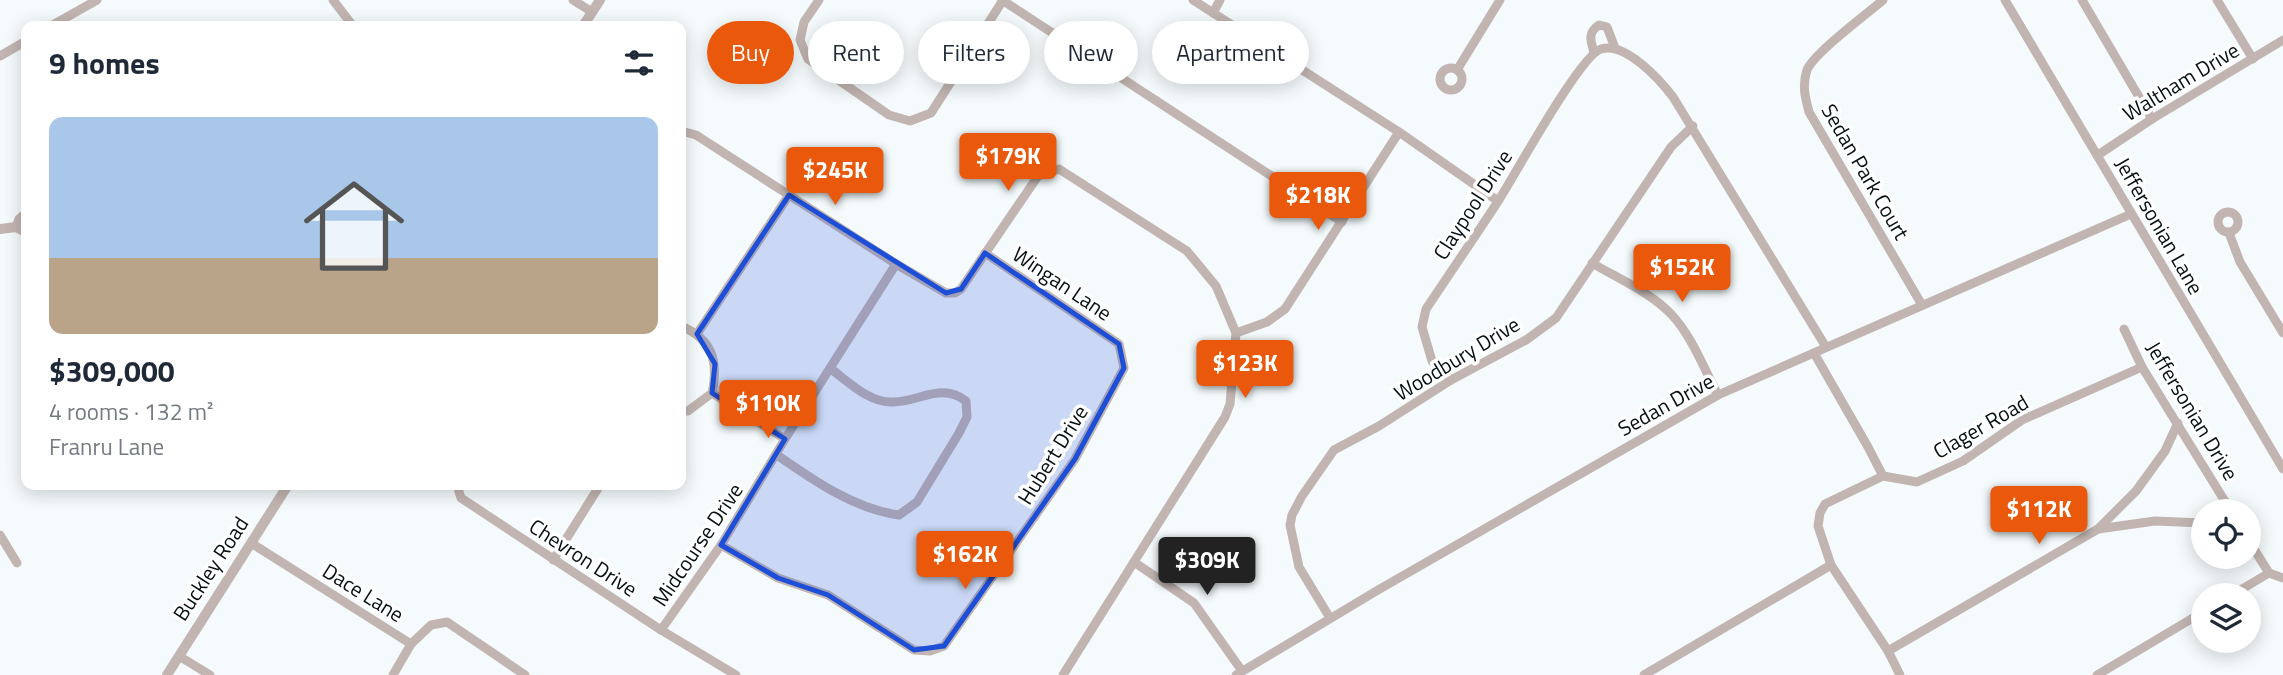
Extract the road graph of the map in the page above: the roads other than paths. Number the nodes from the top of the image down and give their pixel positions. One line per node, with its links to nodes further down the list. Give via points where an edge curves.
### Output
1 (97, 0): 16 (street)
2 (333, 0): 17 (street)
3 (573, 0): 14 (street)
4 (600, 0): 14 (street)
5 (819, 0): 6 (street, via 804,22 800,40 808,59 889,115 910,121 931,113)
6 (1003, 0): 34 (street)
7 (1193, 0): 15 (street)
8 (1220, 0): 15 (street)
9 (1500, 0): 25 (street)
10 (1883, 0): 41 (street, Sedan Park Court, via 1808,67 1803,91 1809,112)
11 (2005, 0): 30 (street, Jeffersonian Lane)
12 (2082, 0): 26 (street)
13 (2217, 0): 24 (street)
14 (592, 12): 18 (street)
15 (1213, 13): 29 (street)
16 (60, 21)
17 (349, 21)
18 (586, 21)
19 (2283, 40): 24 (street, Waltham Drive)
20 (21, 44): 23 (street)
21 (1615, 48): 22 (street); 22 (street, Claypool Drive, via 1607,27 1599,25 1590,37); 27 (street, Claypool Drive, via 1659,78)
22 (1594, 52): 32 (street, Claypool Drive, via 1575,75)
23 (0, 56)
24 (2253, 59): 26 (street, Waltham Drive)
25 (1457, 69)
26 (2152, 119): 30 (street, Waltham Drive)
27 (1693, 126): 39 (street, Woodbury Drive, via 1671,147); 48 (street, Claypool Drive)
28 (686, 132): 31 (street)
29 (1398, 132): 32 (street); 34 (street)
30 (2098, 155): 33 (street, Jeffersonian Lane)
31 (789, 195): 40 (street); 46 (street)
32 (1499, 201): 52 (street, Claypool Drive, via 1422,318 1432,361)
33 (2131, 214): 41 (street, Sedan Drive); 59 (street, Jeffersonian Lane)
34 (1342, 222): 44 (street, via 1286,309)
35 (0, 229): 36 (street)
36 (21, 229)
37 (2230, 233): 45 (street, via 2240,262)
38 (985, 253): 40 (street, via 955,293 946,293); 44 (street, via 1038,176 1059,169 1187,251 1216,286); 47 (street, Wingan Lane)
39 (1592, 263): 52 (street, Woodbury Drive, via 1556,318); 54 (street, via 1670,313)
40 (895, 264): 51 (street, Midcourse Drive)
41 (1922, 305): 48 (street, Sedan Drive)
42 (686, 328): 46 (street)
43 (2123, 329): 50 (street, Jeffersonian Drive)
44 (1236, 333): 72 (street, via 1226,417)
45 (2283, 333)
46 (697, 334): 53 (street, via 715,364)
47 (1119, 344): 69 (street, Hubert Drive, via 1124,368 1075,458 944,646 914,650 828,595 778,578)
48 (1826, 347): 49 (street, Sedan Drive)
49 (1814, 353): 54 (street, Sedan Drive); 60 (street)
50 (2142, 367): 56 (street, Jeffersonian Drive); 60 (street, Clager Road, via 2022,419 1962,461 1917,482)
51 (831, 369): 57 (street, Midcourse Drive); 58 (street, via 881,401 956,393 966,401 967,417 917,502 899,515 879,512 819,484)
52 (1451, 380): 78 (street, Woodbury Drive, via 1334,450 1297,505 1290,525 1299,567)
53 (712, 393): 55 (street); 57 (street)
54 (1718, 395): 78 (street, Sedan Drive)
55 (686, 411)
56 (2178, 423): 64 (street, Jeffersonian Drive); 66 (street, via 2165,451 2136,491)
57 (785, 439): 58 (street, Midcourse Drive)
58 (777, 455): 69 (street, Midcourse Drive)
59 (2283, 469)
60 (1883, 476): 74 (street, via 1825,504 1818,526)
61 (285, 490): 68 (street, Buckley Road)
62 (459, 490): 70 (street, Chevron Drive, via 461,498)
63 (597, 490): 70 (street)
64 (2224, 499)
65 (2191, 522): 66 (street, via 2155,521)
66 (2098, 529): 82 (street)
67 (0, 535): 73 (street)
68 (251, 542): 81 (street, Dace Lane); 83 (street, Buckley Road)
69 (721, 545): 80 (street, Midcourse Drive)
70 (553, 560): 80 (street, Chevron Drive)
71 (2261, 560): 75 (street)
72 (1134, 562): 84 (street, via 1194,603); 90 (street)
73 (17, 563)
74 (1831, 565): 82 (street); 91 (street)
75 (2269, 573): 76 (street); 77 (street)
76 (2283, 578)
77 (2252, 583)
78 (1329, 618): 84 (street, Sedan Drive)
79 (2191, 619): 93 (street)
80 (661, 630): 89 (street, Chevron Drive)
81 (411, 644): 87 (street); 88 (street, Dace Lane, via 431,625 447,622)
82 (1888, 651): 92 (street)
83 (179, 656): 85 (street, Buckley Road); 86 (street)
84 (1239, 673)
85 (167, 675)
86 (210, 675)
87 (393, 675)
88 (525, 675)
89 (736, 675)
90 (1063, 675)
91 (1644, 675)
92 (1900, 675)
93 (2097, 675)

